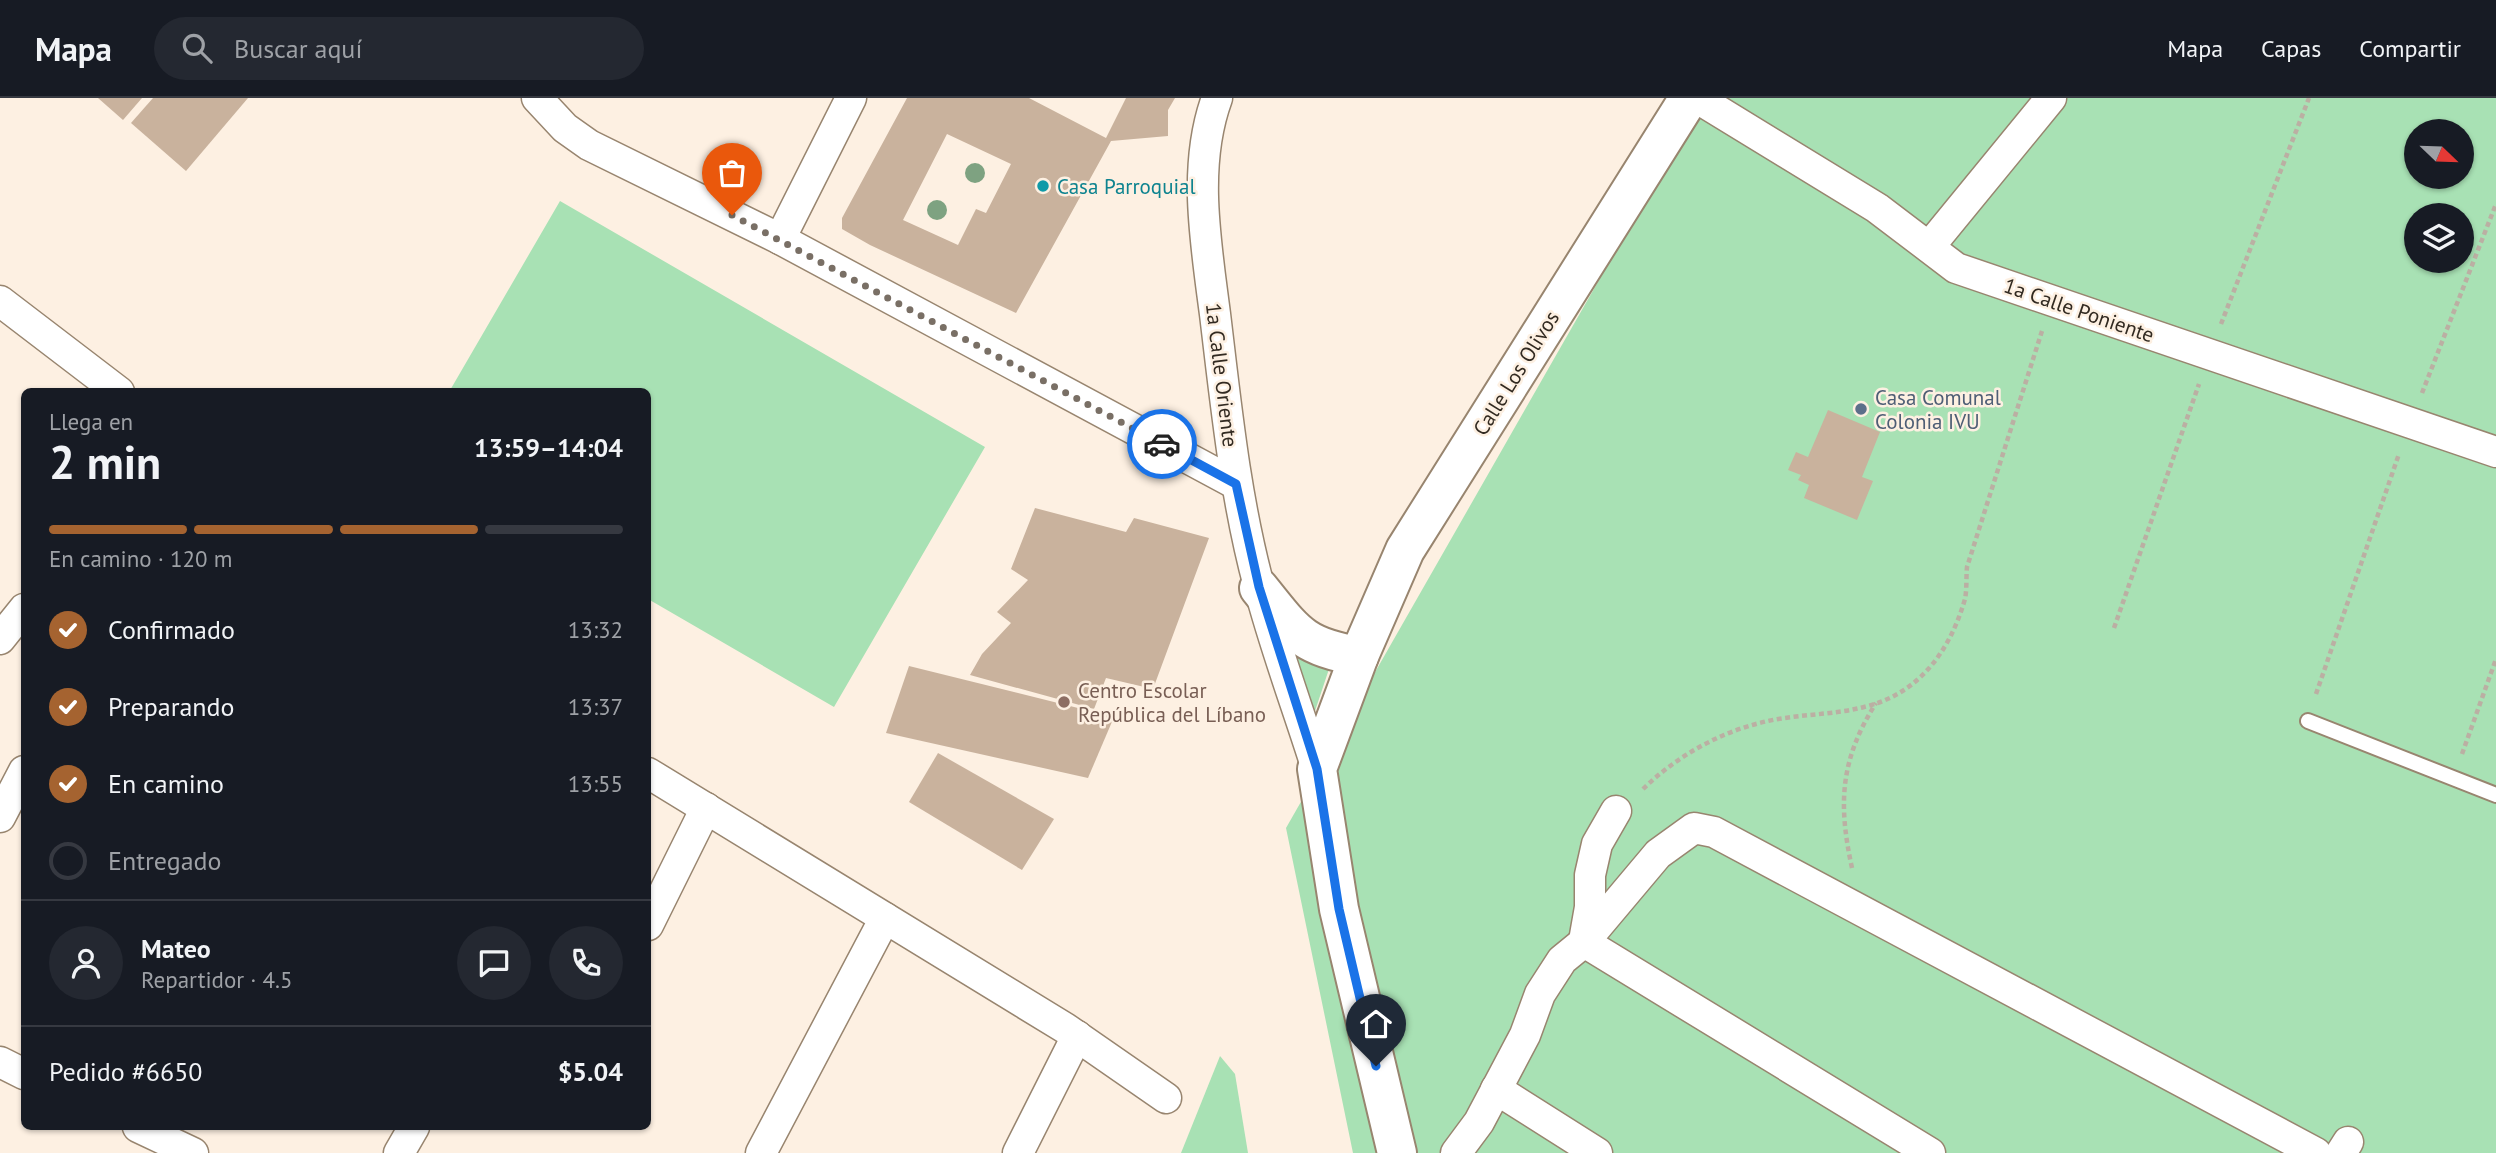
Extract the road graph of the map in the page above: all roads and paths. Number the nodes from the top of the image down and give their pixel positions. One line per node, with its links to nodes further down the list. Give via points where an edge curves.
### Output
1 (537, 98): 7 (street, via 589,145)
2 (851, 98): 7 (street)
3 (1217, 98): 13 (street, 1a Calle Oriente, via 1204,150 1203,191)
4 (1689, 98): 17 (street, Calle Los Olivos, via 1405,550)
5 (1697, 98): 8 (street, 1a Calle Poniente, via 1877,208)
6 (2051, 98): 8 (street)
7 (780, 239): 13 (street)
8 (1929, 247): 9 (street, 1a Calle Poniente, via 1956,268)
9 (2051, 300): 12 (street, 1a Calle Poniente); 19 (path, via 1967,567 1965,597 1942,651 1920,680)
10 (0, 301): 11 (street)
11 (113, 388)
12 (2496, 452)
13 (1236, 484): 14 (street, 1a Calle Oriente)
14 (1259, 587): 17 (street, via 1305,639 1329,651); 21 (street, 1a Calle Oriente)
15 (21, 613): 16 (street)
16 (0, 639)
17 (1359, 656): 21 (street, Calle Los Olivos)
18 (2496, 659): 24 (path)
19 (1877, 702): 27 (path, via 1730,732 1692,750); 29 (path, via 1854,745 1842,803)
20 (2308, 721): 24 (lane)
21 (1317, 769): 44 (street, via 1339,909)
22 (651, 775): 26 (street)
23 (21, 777): 28 (street)
24 (2454, 778): 25 (lane)
25 (2496, 795)
26 (706, 808): 30 (street); 31 (street)
27 (1616, 811): 32 (street, via 1597,844)
28 (0, 817)
29 (1862, 910): 32 (street, via 1714,832 1694,828 1658,855); 48 (street)
30 (885, 918): 33 (street); 42 (street)
31 (651, 919)
32 (1584, 942): 36 (street, via 1562,960 1541,994); 47 (street)
33 (1077, 1036): 37 (street); 43 (street)
34 (0, 1062): 35 (street)
35 (21, 1072)
36 (1496, 1089): 45 (street); 46 (street)
37 (1166, 1098)
38 (144, 1130): 40 (street)
39 (412, 1130): 41 (street)
40 (193, 1153)
41 (400, 1153)
42 (761, 1153)
43 (1018, 1153)
44 (1397, 1153)
45 (1457, 1153)
46 (1597, 1153)
47 (1930, 1153)
48 (2316, 1153)

